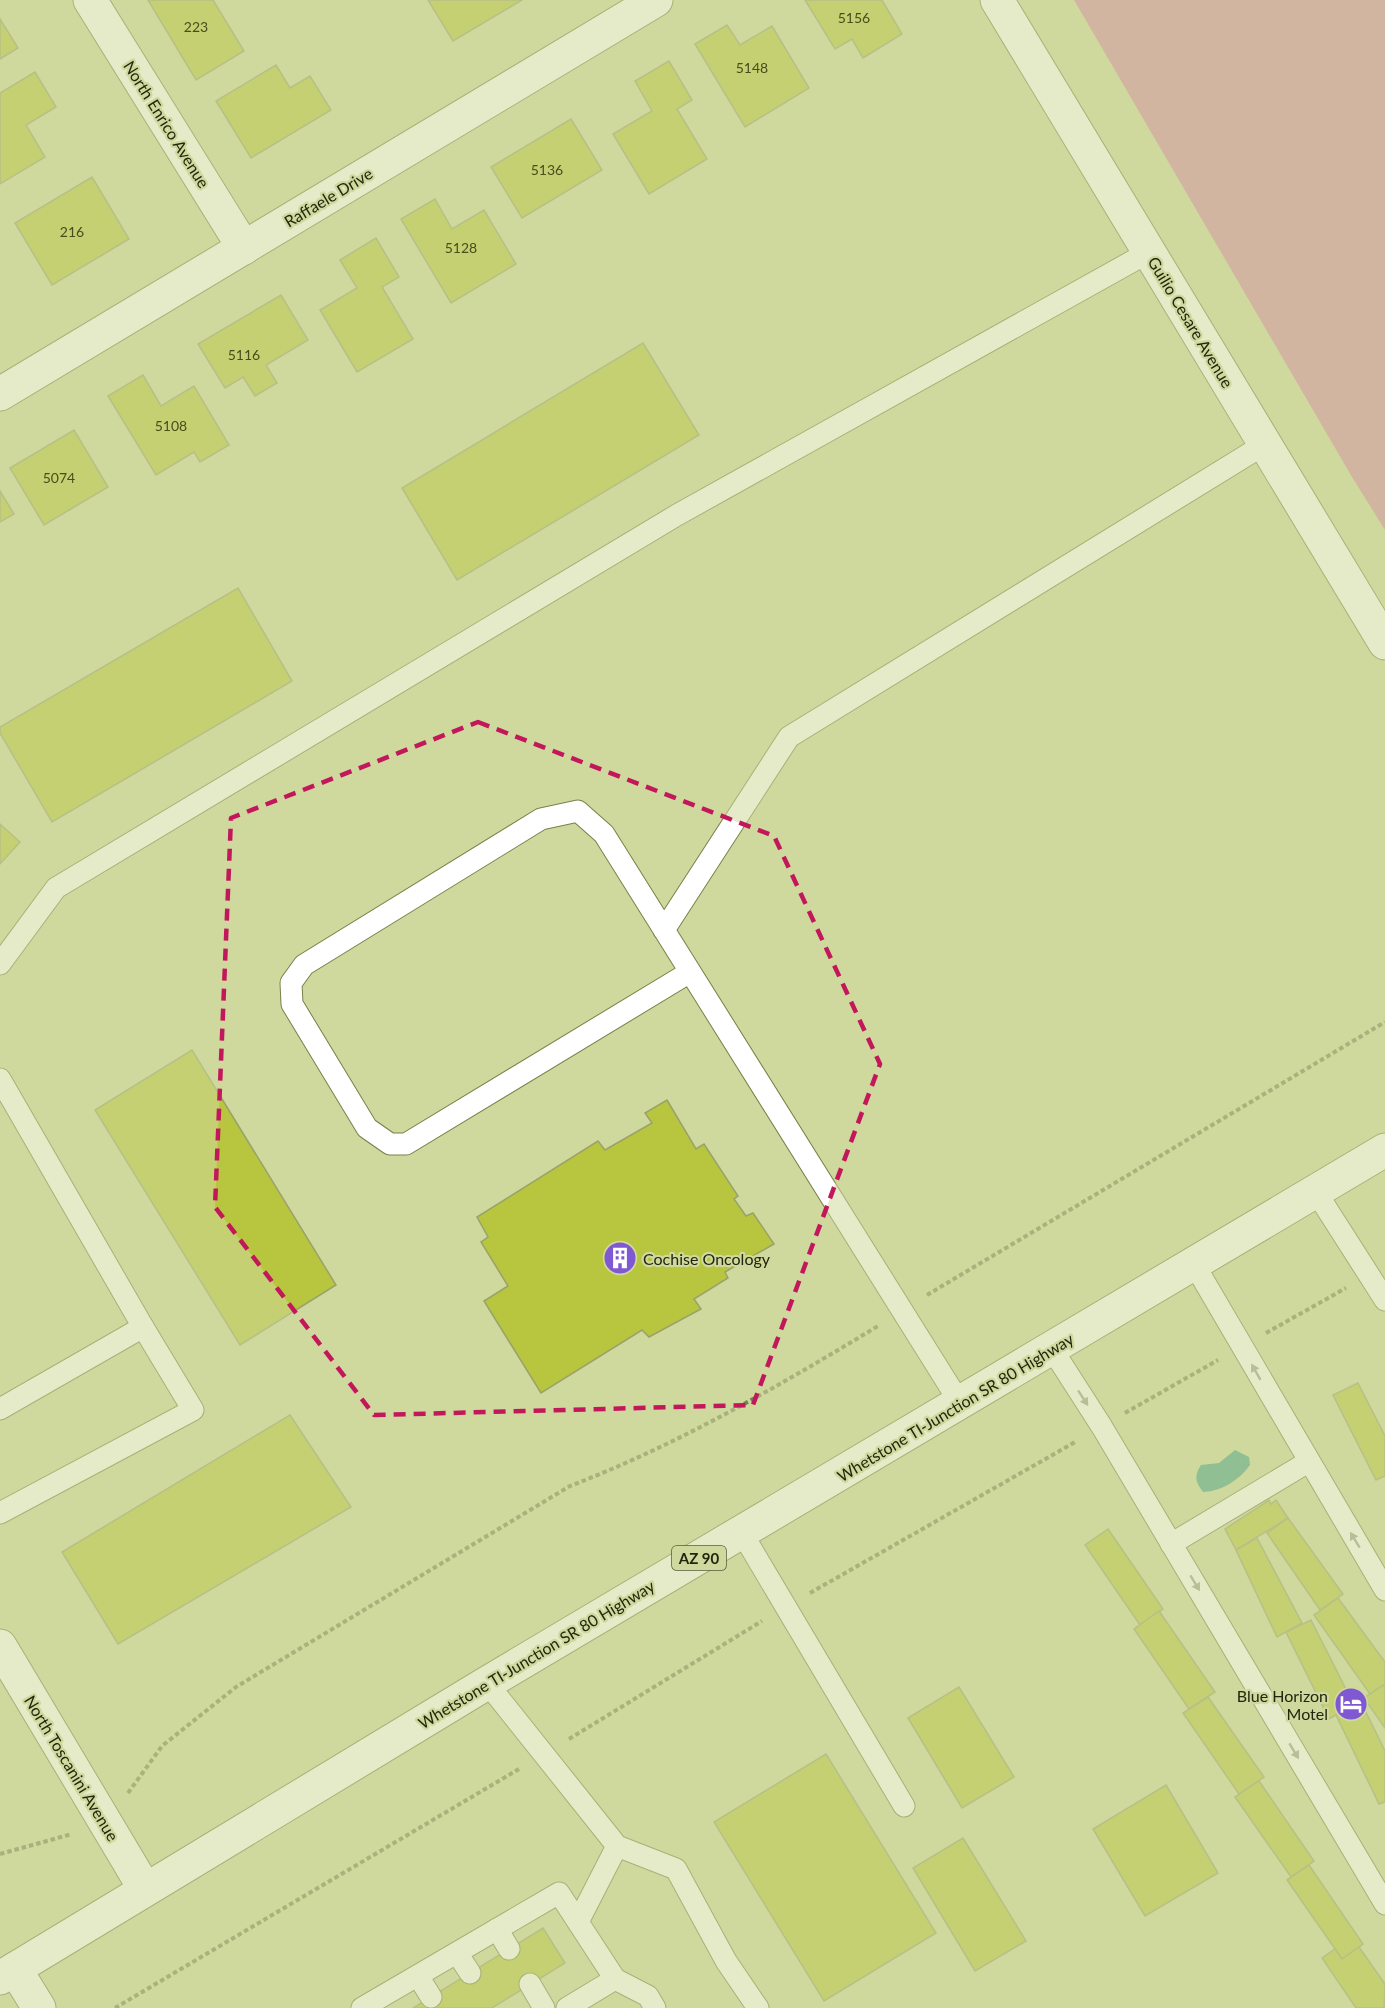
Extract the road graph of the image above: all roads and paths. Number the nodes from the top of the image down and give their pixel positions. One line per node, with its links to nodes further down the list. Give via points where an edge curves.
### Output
1 (90, 0): 4 (main road, North Enrico Avenue)
2 (997, 0): 5 (main road, Guilio Cesare Avenue)
3 (652, 1): 4 (main road, Raffaele Drive)
4 (244, 248): 6 (main road, Raffaele Drive)
5 (1149, 252): 7 (main road, Guilio Cesare Avenue); 10 (lane, via 677,515 56,888)
6 (0, 394)
7 (1264, 444): 8 (main road, Guilio Cesare Avenue); 9 (lane, via 789,737)
8 (1385, 643)
9 (664, 930): 11 (lane); 11 (lane, via 604,834 578,811 541,819 304,965 291,983 292,1004 367,1128 390,1144 406,1144)
10 (0, 964)
11 (690, 972): 19 (lane)
12 (1385, 1022): 19 (path)
13 (0, 1078): 20 (lane)
14 (1385, 1150): 15 (main road, Whetstone TI-Junction SR 80 Highway / AZ 90)
15 (1316, 1192): 16 (main road, Whetstone TI-Junction SR 80 Highway / AZ 90); 17 (lane)
16 (1194, 1264): 21 (lane); 22 (main road, Whetstone TI-Junction SR 80 Highway / AZ 90)
17 (1369, 1275): 18 (lane); 21 (path)
18 (1385, 1300)
19 (901, 1312): 23 (lane); 36 (path, via 812,1366 630,1463 570,1486 236,1687 162,1746)
20 (143, 1327): 24 (lane); 27 (lane, via 193,1410)
21 (1241, 1347): 25 (path); 26 (lane, one-way to 21)
22 (1052, 1349): 23 (main road, Whetstone TI-Junction SR 80 Highway / AZ 90); 25 (lane, one-way to 25)
23 (960, 1403): 28 (main road, Whetstone TI-Junction SR 80 Highway / AZ 90)
24 (0, 1409)
25 (1102, 1427): 29 (lane); 31 (path)
26 (1308, 1462): 29 (lane); 30 (lane, one-way to 26)
27 (0, 1513)
28 (742, 1533): 31 (lane); 33 (main road, Whetstone TI-Junction SR 80 Highway / AZ 90)
29 (1171, 1544): 40 (lane, one-way to 40)
30 (1385, 1590)
31 (785, 1606): 34 (path); 35 (lane)
32 (0, 1646): 36 (main road, North Toscanini Avenue)
33 (487, 1683): 34 (lane); 39 (main road, Whetstone TI-Junction SR 80 Highway / AZ 90)
34 (544, 1754): 37 (lane); 53 (path)
35 (904, 1806)
36 (106, 1824): 38 (path); 39 (main road, North Toscanini Avenue)
37 (617, 1846): 41 (lane); 57 (lane, via 676,1869 726,1961)
38 (0, 1854)
39 (145, 1889): 46 (main road, Whetstone TI-Junction SR 80 Highway / AZ 90)
40 (1385, 1904)
41 (578, 1922): 42 (lane, via 559,1893); 48 (lane)
42 (497, 1929): 43 (lane); 44 (lane)
43 (509, 1949)
44 (457, 1953): 45 (lane); 47 (lane)
45 (470, 1973)
46 (7, 1974): 52 (main road)
47 (418, 1976): 50 (lane); 51 (lane)
48 (615, 1979): 55 (lane); 56 (lane, via 648,1996)
49 (530, 1984): 54 (lane)
50 (431, 1997)
51 (376, 2005)
52 (39, 2008)
53 (115, 2008)
54 (544, 2008)
55 (567, 2008)
56 (655, 2008)
57 (758, 2008)

